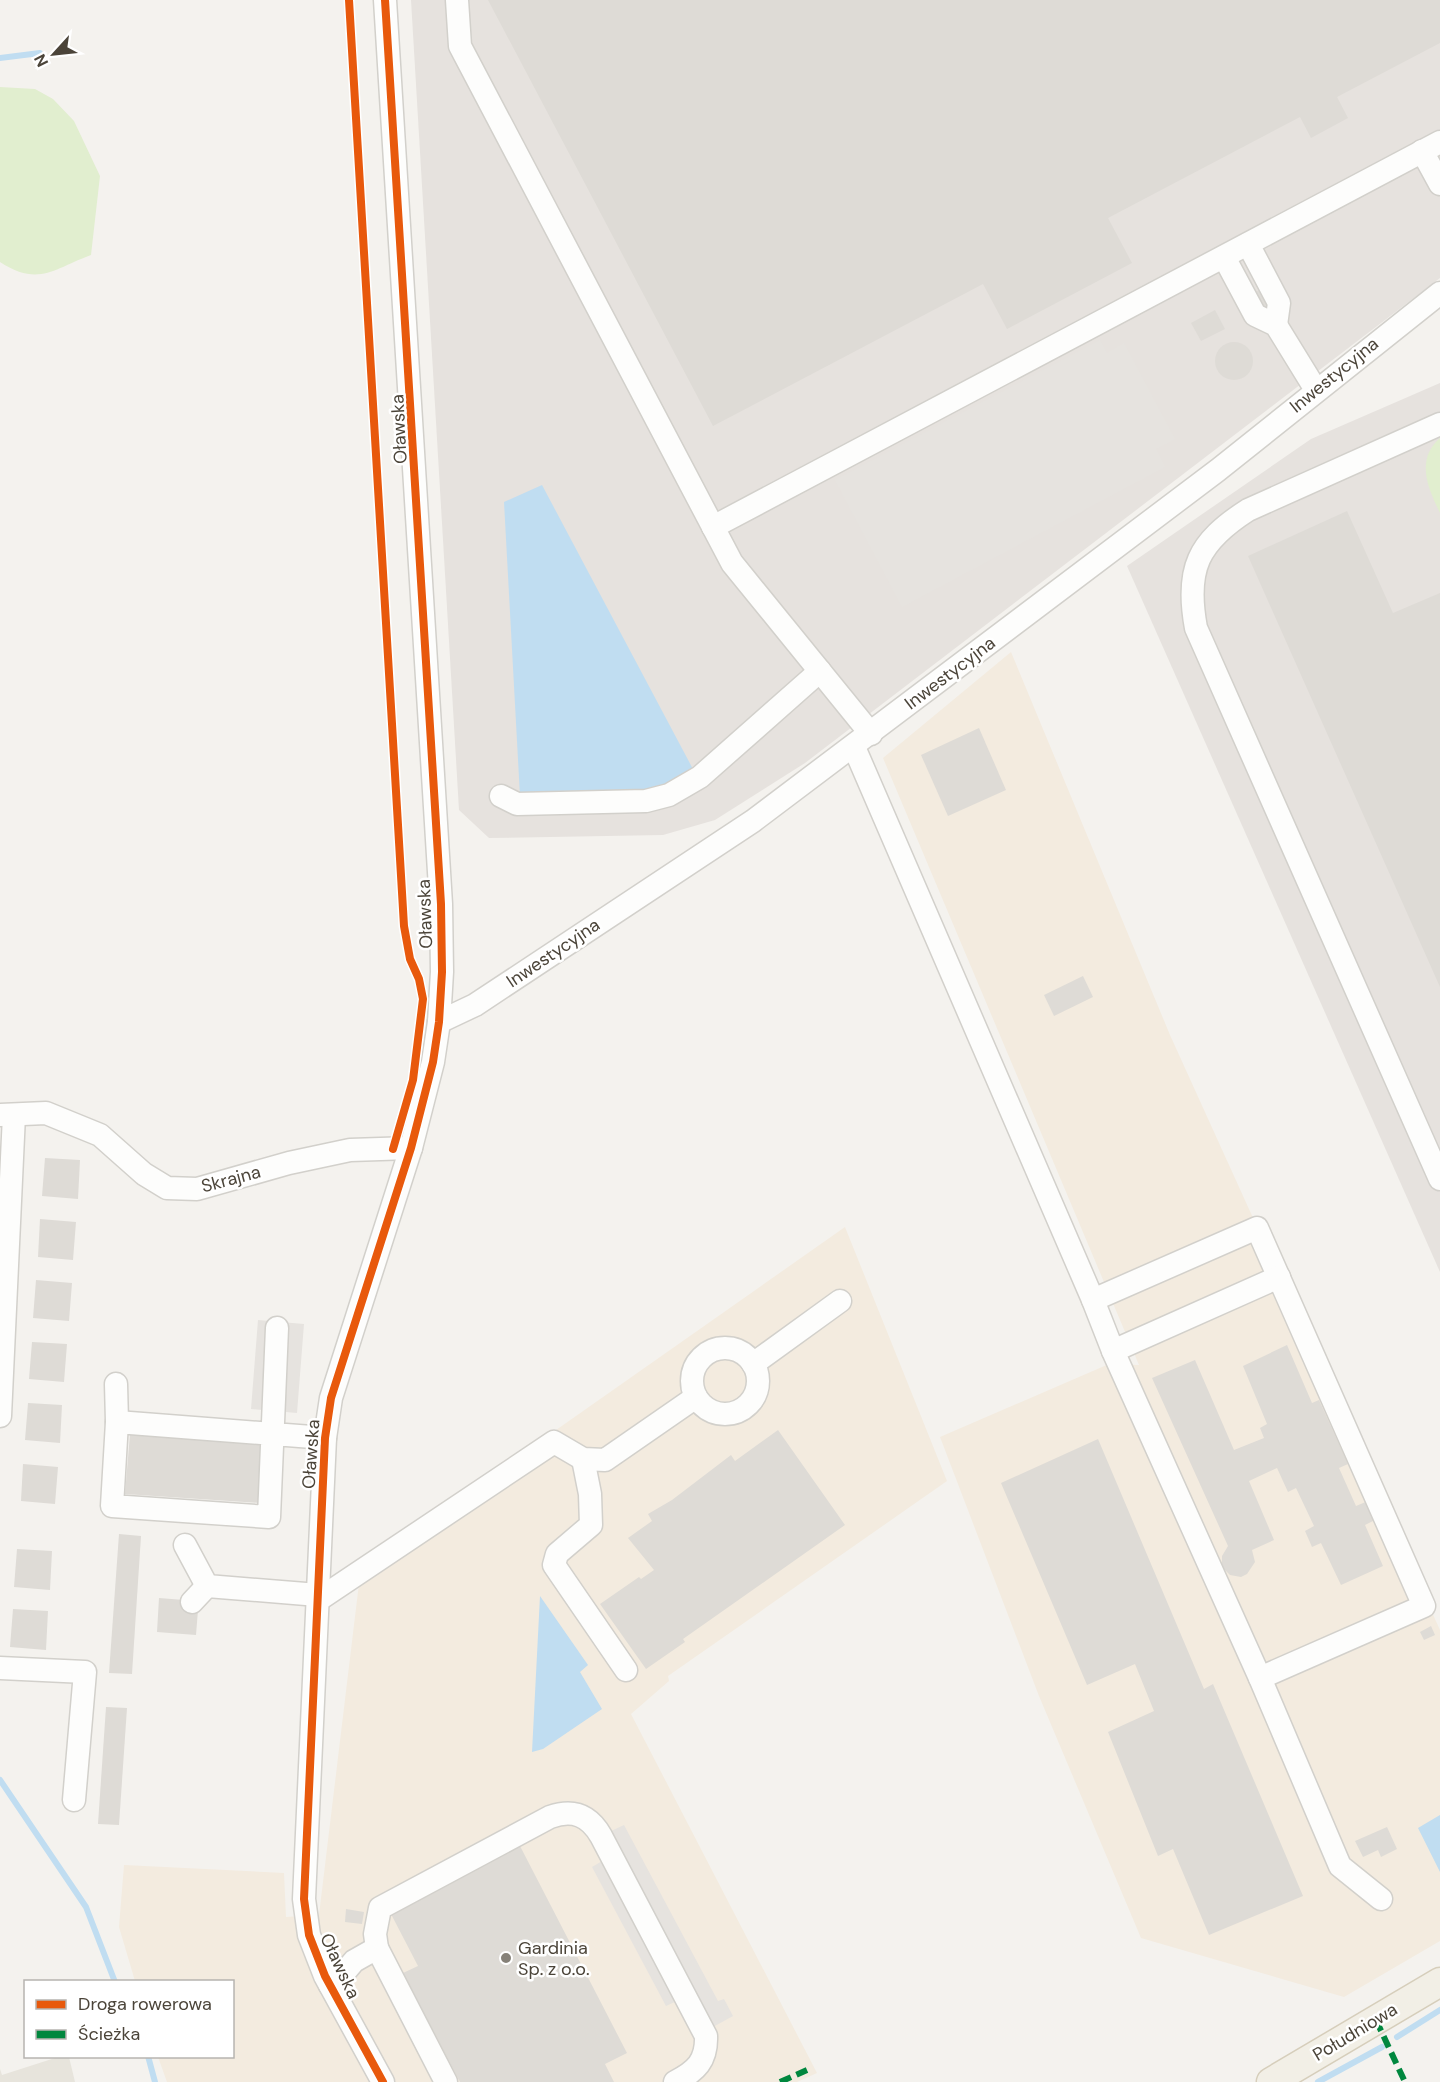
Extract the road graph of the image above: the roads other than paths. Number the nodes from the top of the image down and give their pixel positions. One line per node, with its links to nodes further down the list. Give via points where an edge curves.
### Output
1 (386, 0): 15 (street, Oławska, via 441,904)
2 (457, 0): 11 (street, via 460,46)
3 (1431, 147): 4 (street); 5 (street)
4 (1440, 184)
5 (1248, 244): 6 (street); 8 (street, via 1279,303)
6 (1224, 256): 8 (street, via 1255,315); 11 (street)
7 (1440, 293): 9 (street, Inwestycyjna)
8 (1276, 325): 9 (street)
9 (1316, 390): 13 (street, Inwestycyjna)
10 (1440, 424): 18 (street, via 1248,510 1223,526 1204,547 1193,572 1191,600 1196,628)
11 (713, 527): 12 (street, via 732,563)
12 (820, 671): 13 (street); 14 (street, via 700,777 669,795 646,801 517,804)
13 (862, 740): 15 (street, Inwestycyjna, via 744,828 475,1005); 20 (street)
14 (501, 796)
15 (439, 1022): 17 (street, Oławska)
16 (7, 1115): 17 (street, Skrajna, via 46,1113 100,1135 144,1174 167,1188 197,1189 350,1150); 27 (street)
17 (411, 1148): 30 (street, Oławska, via 331,1398)
18 (1440, 1179)
19 (1279, 1277): 20 (street, via 1257,1228); 23 (street); 36 (street, via 1424,1606)
20 (1094, 1300): 23 (street)
21 (840, 1301): 24 (street)
22 (277, 1328): 29 (street)
23 (1113, 1351): 36 (street)
24 (753, 1364): 26 (street, via 746,1355 725,1348 704,1356 693,1375); 26 (street, via 757,1373 756,1394 742,1410 732,1414 712,1411)
25 (116, 1384): 28 (street)
26 (696, 1397): 31 (street, via 605,1460)
27 (0, 1416)
28 (117, 1422): 29 (street); 29 (street, via 112,1506 269,1517)
29 (274, 1434): 30 (street)
30 (325, 1438): 33 (street, Oławska)
31 (583, 1459): 33 (street, via 554,1442); 35 (street, via 591,1525 557,1554 555,1565)
32 (185, 1545): 33 (street, via 199,1594)
33 (318, 1598): 41 (street, Oławska, via 304,1899 309,1935)
34 (0, 1668): 37 (street, via 85,1672)
35 (626, 1670)
36 (1260, 1678): 38 (street, via 1340,1866)
37 (74, 1800)
38 (1381, 1899)
39 (377, 1948): 41 (street, via 354,1961); 43 (street); 44 (street, via 375,1934 380,1908 550,1817 573,1813 585,1817 601,1836 706,2036 703,2060 696,2070)
40 (1440, 1982): 45 (main road, Południowa)
41 (330, 1985): 42 (street, Oławska)
42 (383, 2082)
43 (446, 2082)
44 (675, 2082)
45 (1271, 2082)

